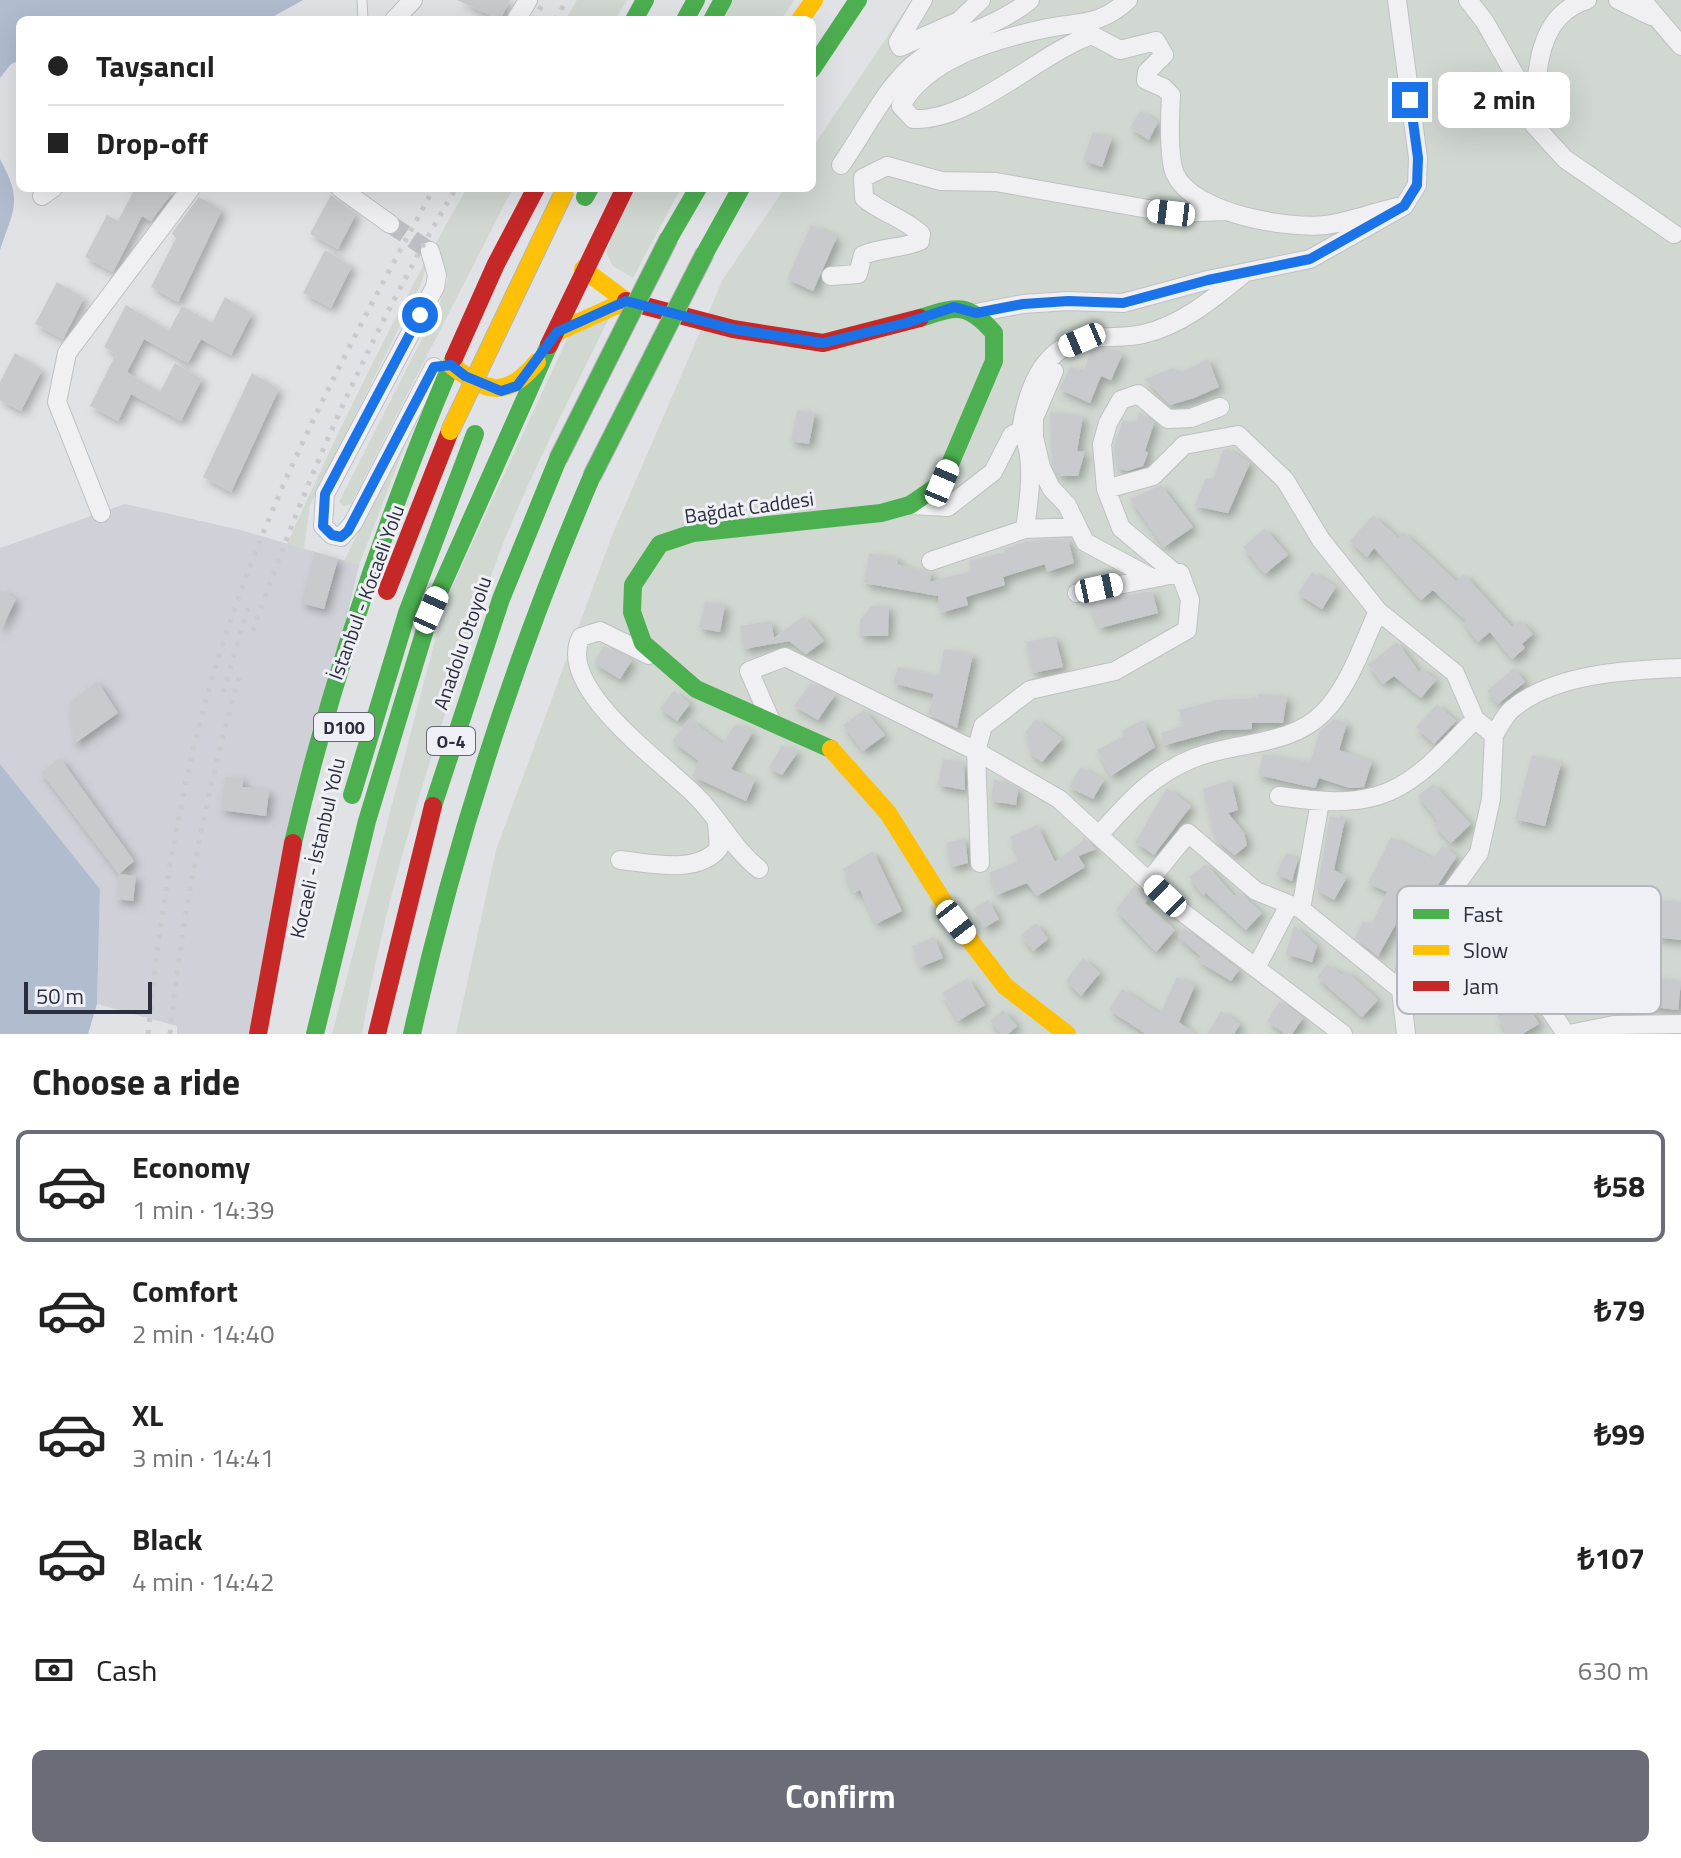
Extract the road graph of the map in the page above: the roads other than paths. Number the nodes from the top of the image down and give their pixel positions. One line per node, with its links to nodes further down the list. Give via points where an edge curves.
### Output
1 (413, 0): 12 (street)
2 (858, 0): 15 (main road)
3 (923, 0): 4 (street, via 905,25 900,47 959,21)
4 (981, 0)
5 (1030, 0): 17 (street, via 920,59 902,76)
6 (1128, 0): 26 (street, via 1105,19 1041,29 931,69 901,106 913,119 951,110 1092,35 1120,50 1156,41 1164,55 1146,80 1171,95 1176,178)
7 (1397, 0): 25 (street, via 1418,158 1417,185)
8 (1468, 0): 16 (street, via 1520,84)
9 (1587, 0): 16 (street, via 1547,32)
10 (1618, 0): 13 (street)
11 (1642, 0): 13 (street)
12 (398, 16)
13 (1660, 22): 14 (street)
14 (1681, 46)
15 (816, 63)
16 (1534, 125): 28 (street, via 1565,159)
17 (841, 165)
18 (188, 192): 44 (street, via 67,353 57,402)
19 (346, 192): 27 (street)
20 (534, 192): 29 (main road)
21 (565, 192): 51 (main road, İstanbul - Kocaeli Yolu, bridge, via 450,431)
22 (623, 192): 31 (main road)
23 (696, 192): 81 (main road, Anadolu Otoyolu / O-4, bridge, via 558,459 485,638 440,776)
24 (739, 192): 82 (main road, O-4, bridge, via 554,559 478,776 434,930)
25 (1404, 206): 26 (street, via 1328,225 1290,224); 32 (street, via 1310,259)
26 (1226, 211): 33 (street, via 1155,211 996,182 933,180 887,166 863,178 864,198 911,225 921,234 920,241 877,249 863,255 858,274)
27 (390, 224)
28 (1679, 233)
29 (506, 239): 31 (main road, via 536,234); 39 (main road)
30 (430, 251): 39 (street, via 435,287 325,494 323,526 332,535 341,537 353,523)
31 (583, 269): 34 (main road); 36 (main road)
32 (1244, 273): 35 (street, via 1123,303 1023,304); 41 (street, via 1179,320 1145,334 1082,340 1063,348 1043,364 1026,397)
33 (831, 276)
34 (626, 301): 35 (main road, via 733,329 823,343 954,307); 36 (main road)
35 (976, 313): 43 (main road, Bağdat Caddesi, via 994,333 994,361 942,483)
36 (557, 332): 39 (main road, via 517,386 501,391); 80 (main road, via 431,610 367,821)
37 (1064, 362): 45 (street, via 1045,385 1034,437 1051,488)
38 (507, 364): 61 (main road, Kocaeli - İstanbul Yolu, via 412,590 371,716)
39 (442, 366): 77 (main road, via 344,651 270,944)
40 (1220, 407): 42 (street, via 1191,418 1168,419 1138,394 1121,400 1102,444)
41 (1021, 430): 43 (street, via 1012,435 993,472 948,507); 46 (street, via 1029,497)
42 (1106, 489): 48 (street, via 1121,528); 52 (street, via 1153,476 1184,445 1238,435 1285,480 1321,540)
43 (910, 505): 53 (main road, Bağdat Caddesi, via 881,513 693,533 660,544 633,585 632,612 643,643)
44 (101, 513)
45 (1078, 527): 46 (street); 49 (street, via 1085,542)
46 (1025, 529): 47 (street)
47 (931, 561)
48 (1176, 574): 49 (street); 58 (street, via 1190,600 1187,630 1115,671 1030,690 983,726)
49 (1152, 578): 50 (street)
50 (1077, 593)
51 (380, 610)
52 (1378, 611): 55 (street, via 1455,673); 63 (street, via 1324,712 1292,737 1246,743 1180,765 1142,786)
53 (663, 660): 56 (main road, Bağdat Caddesi, via 696,689); 62 (street, via 600,631 581,637 574,657 580,677 603,708)
54 (1681, 668): 57 (street, via 1561,683 1512,710)
55 (1475, 719): 57 (street); 60 (street, via 1401,787 1352,803)
56 (771, 721): 58 (street, via 749,671 785,657); 83 (main road, Bağdat Caddesi, via 836,751 888,813 956,922 1005,986)
57 (1494, 735): 68 (street, via 1491,799 1479,853)
58 (976, 751): 63 (street, via 1059,799); 65 (street)
59 (1279, 796): 60 (street)
60 (1320, 802): 70 (street)
61 (349, 807)
62 (716, 820): 64 (street, via 719,848 711,858 693,864); 66 (street, via 737,852)
63 (1100, 834): 67 (street)
64 (620, 860)
65 (980, 863)
66 (759, 869)
67 (1149, 881): 70 (street, via 1188,833 1256,891); 72 (street)
68 (1455, 886)
69 (303, 894): 78 (main road)
70 (1295, 907): 72 (street); 73 (street)
71 (317, 945): 79 (main road, Kocaeli - İstanbul Yolu)
72 (1256, 968): 84 (street)
73 (1397, 987)
74 (1404, 1014): 85 (street)
75 (1554, 1014): 86 (street)
76 (1681, 1024): 86 (street, via 1614,1025)
77 (258, 1034)
78 (276, 1034)
79 (300, 1034)
80 (315, 1034)
81 (377, 1034)
82 (412, 1034)
83 (1067, 1034)
84 (1343, 1034)
85 (1406, 1034)
86 (1568, 1034)

